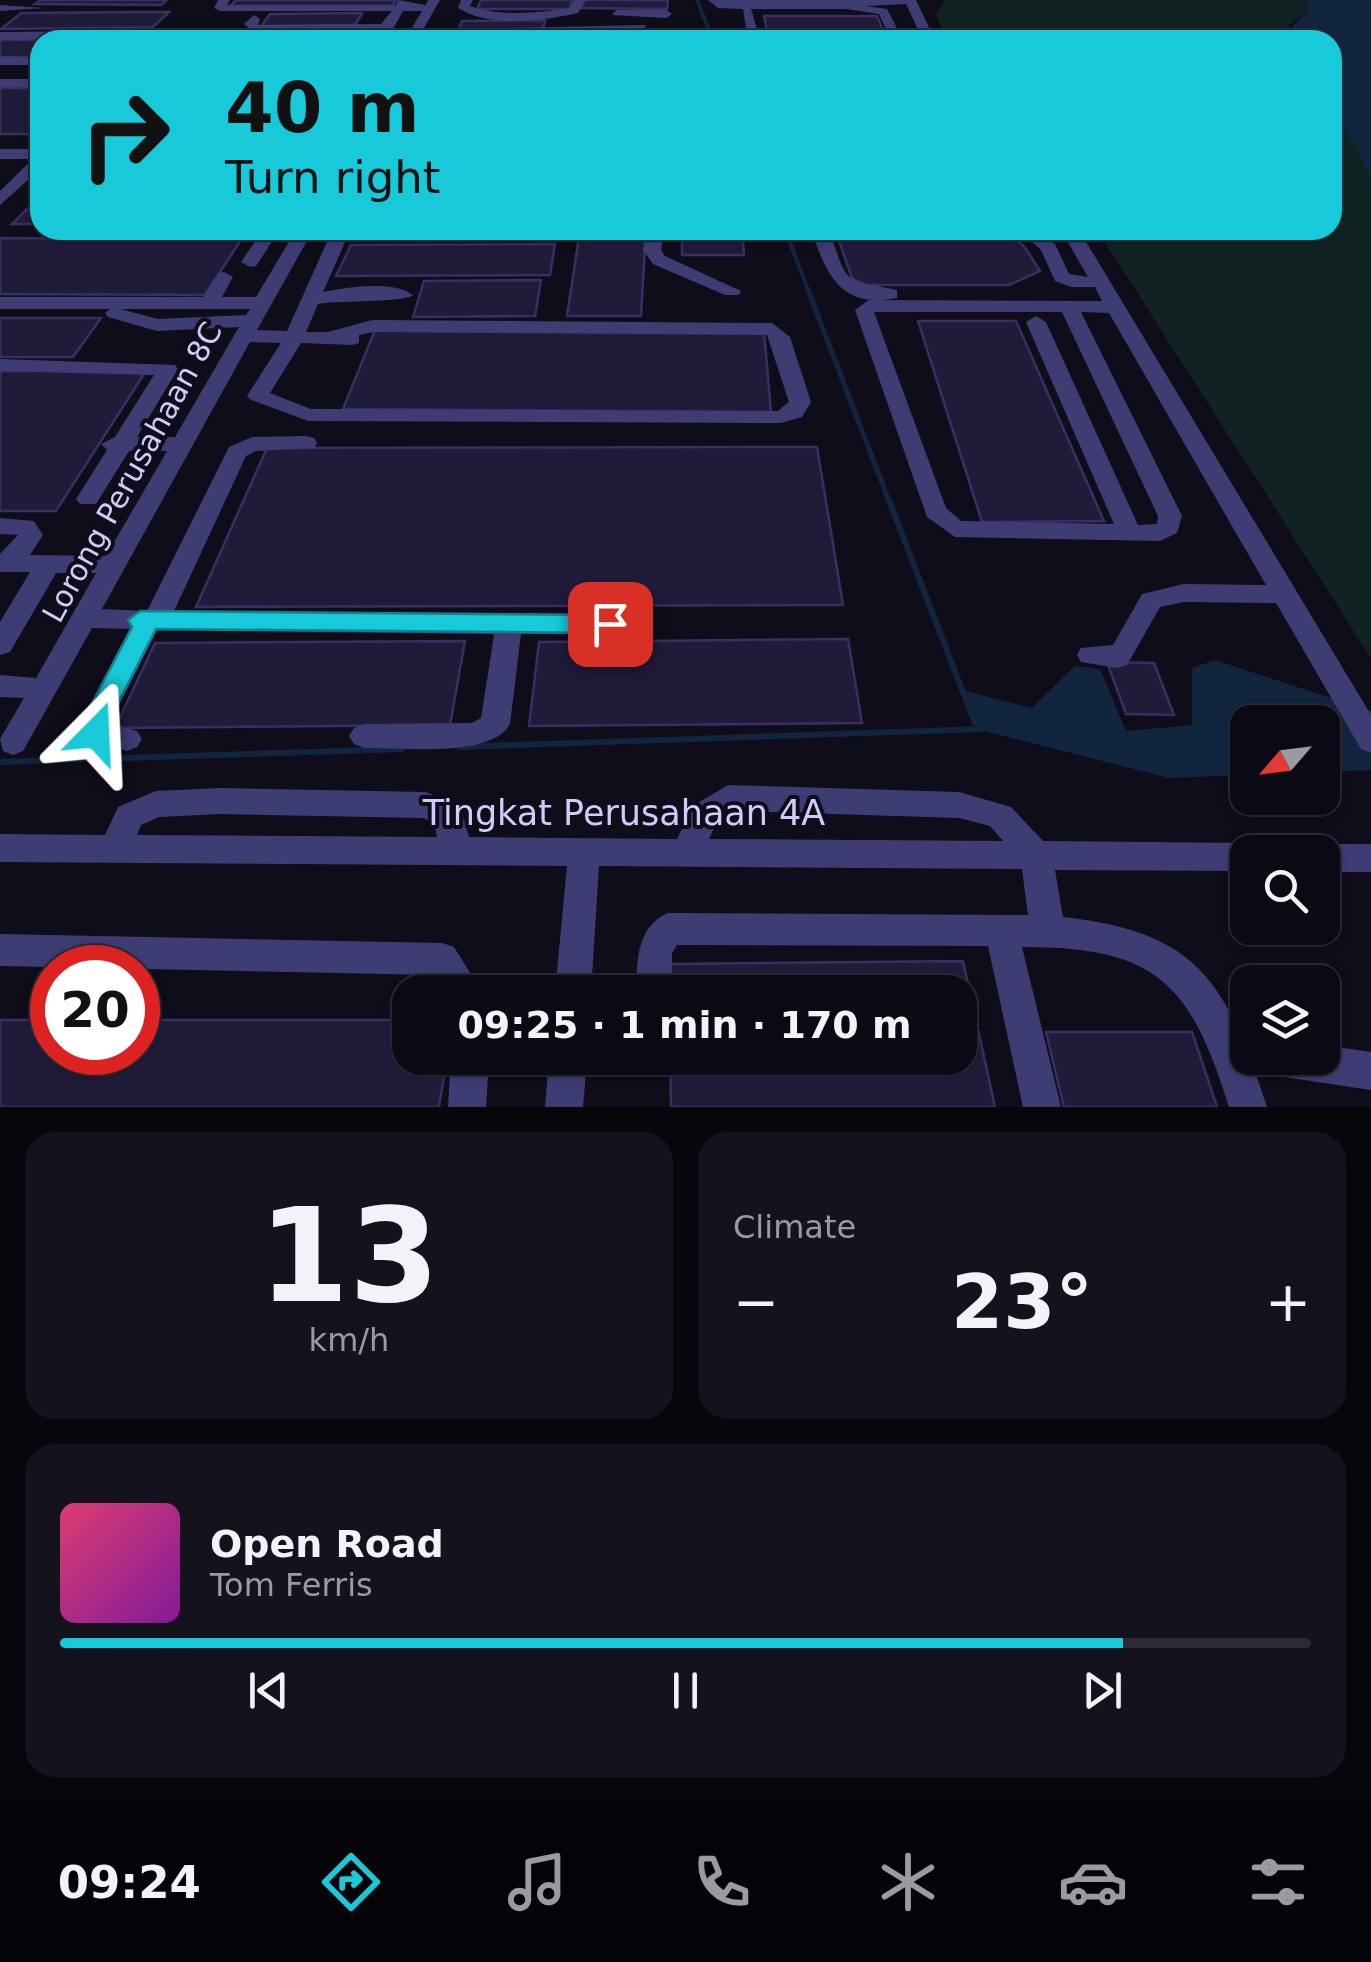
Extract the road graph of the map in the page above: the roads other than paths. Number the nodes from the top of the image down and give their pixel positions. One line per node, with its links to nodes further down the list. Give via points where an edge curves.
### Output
1 (15, 0): 10 (street)
2 (224, 0): 7 (street, via 220,8)
3 (467, 0): 9 (street, via 464,8 472,12 566,12)
4 (714, 0): 5 (street, via 722,6)
5 (865, 1): 6 (street)
6 (911, 1): 22 (street)
7 (401, 4): 8 (street); 16 (street, via 382,28 255,28)
8 (431, 4): 18 (street)
9 (583, 6)
10 (0, 8): 11 (street)
11 (38, 8)
12 (769, 9): 21 (street, via 883,11)
13 (747, 12): 20 (street)
14 (606, 13): 15 (street)
15 (666, 14)
16 (254, 19)
17 (642, 28): 19 (street)
18 (417, 30)
19 (554, 30)
20 (752, 30)
21 (892, 30)
22 (924, 30)
23 (0, 36): 24 (street)
24 (30, 36)
25 (0, 61): 26 (street)
26 (30, 61)
27 (0, 83): 28 (street)
28 (30, 83)
29 (0, 138): 30 (street)
30 (30, 138)
31 (0, 154): 32 (street)
32 (30, 156)
33 (30, 163): 35 (street)
34 (0, 178): 35 (street)
35 (22, 178): 36 (street)
36 (0, 200)
37 (264, 240): 44 (street)
38 (297, 240): 54 (street, Lorong Perusahaan 8C)
39 (339, 240): 49 (street)
40 (653, 240): 46 (street, via 659,260)
41 (824, 240): 48 (street, via 841,285 852,292)
42 (1040, 240): 48 (street, via 1061,276)
43 (1076, 240): 48 (street)
44 (250, 262)
45 (224, 277): 51 (street)
46 (732, 291)
47 (404, 295): 49 (street, via 346,293)
48 (1108, 295): 52 (street); 67 (street)
49 (310, 300): 56 (street)
50 (0, 303): 51 (street)
51 (210, 303): 54 (street)
52 (1068, 306): 63 (street, via 1170,516 1160,533); 63 (street, via 870,306 864,319 942,522 955,530)
53 (0, 312): 54 (street, via 122,313 157,325)
54 (252, 320): 56 (street); 60 (street, Lorong Perusahaan 8C)
55 (1036, 322): 63 (street)
56 (294, 338): 56 (street, via 344,338 372,326 772,329 800,402 780,417 308,415 258,396)
57 (0, 365): 59 (street, via 168,369)
58 (306, 443): 69 (street, via 252,444 237,452)
59 (118, 444): 60 (street); 61 (street)
60 (182, 444): 66 (street, Lorong Perusahaan 8C)
61 (88, 499)
62 (0, 526): 64 (street, via 25,527 31,535)
63 (1130, 532)
64 (5, 563): 65 (street)
65 (48, 564): 66 (street); 72 (street)
66 (114, 564): 68 (street, Lorong Perusahaan 8C)
67 (1284, 594): 73 (street, via 1184,592 1151,600 1136,621 1130,648 1117,658); 78 (street)
68 (84, 618): 69 (street); 75 (street, Lorong Perusahaan 8C)
69 (148, 620): 70 (street); 77 (street, via 98,717 96,733)
70 (495, 624): 71 (street); 76 (street, via 508,631 495,724 476,735)
71 (610, 624)
72 (0, 645)
73 (1091, 655)
74 (0, 686): 75 (street)
75 (44, 689): 79 (street, Lorong Perusahaan 8C)
76 (364, 736)
77 (127, 739)
78 (1371, 741)
79 (13, 743)
80 (0, 848): 81 (street, Tingkat Perusahaan 4A)
81 (115, 849): 82 (street, Tingkat Perusahaan 4A); 82 (street, via 128,816 156,804 220,801 426,806 449,815)
82 (455, 852): 83 (street, Tingkat Perusahaan 4A)
83 (584, 853): 84 (street, Tingkat Perusahaan 4A); 93 (street)
84 (686, 854): 85 (street, Tingkat Perusahaan 4A); 85 (street, via 704,815 728,798 960,805 1000,816)
85 (1036, 856): 86 (street, Tingkat Perusahaan 4A); 90 (street)
86 (1230, 857)
87 (1340, 858): 88 (street)
88 (1371, 858)
89 (1001, 929): 90 (street); 94 (street, via 668,929 655,950); 103 (street)
90 (1048, 931): 95 (street, via 1137,945 1168,960)
91 (0, 950): 92 (street, via 442,959)
92 (453, 975)
93 (574, 975)
94 (654, 975)
95 (1230, 1038)
96 (1340, 1066): 97 (street)
97 (1371, 1071)
98 (469, 1075): 101 (street)
99 (567, 1075): 102 (street)
100 (1243, 1075): 104 (street)
101 (467, 1107)
102 (564, 1107)
103 (1042, 1107)
104 (1248, 1107)

